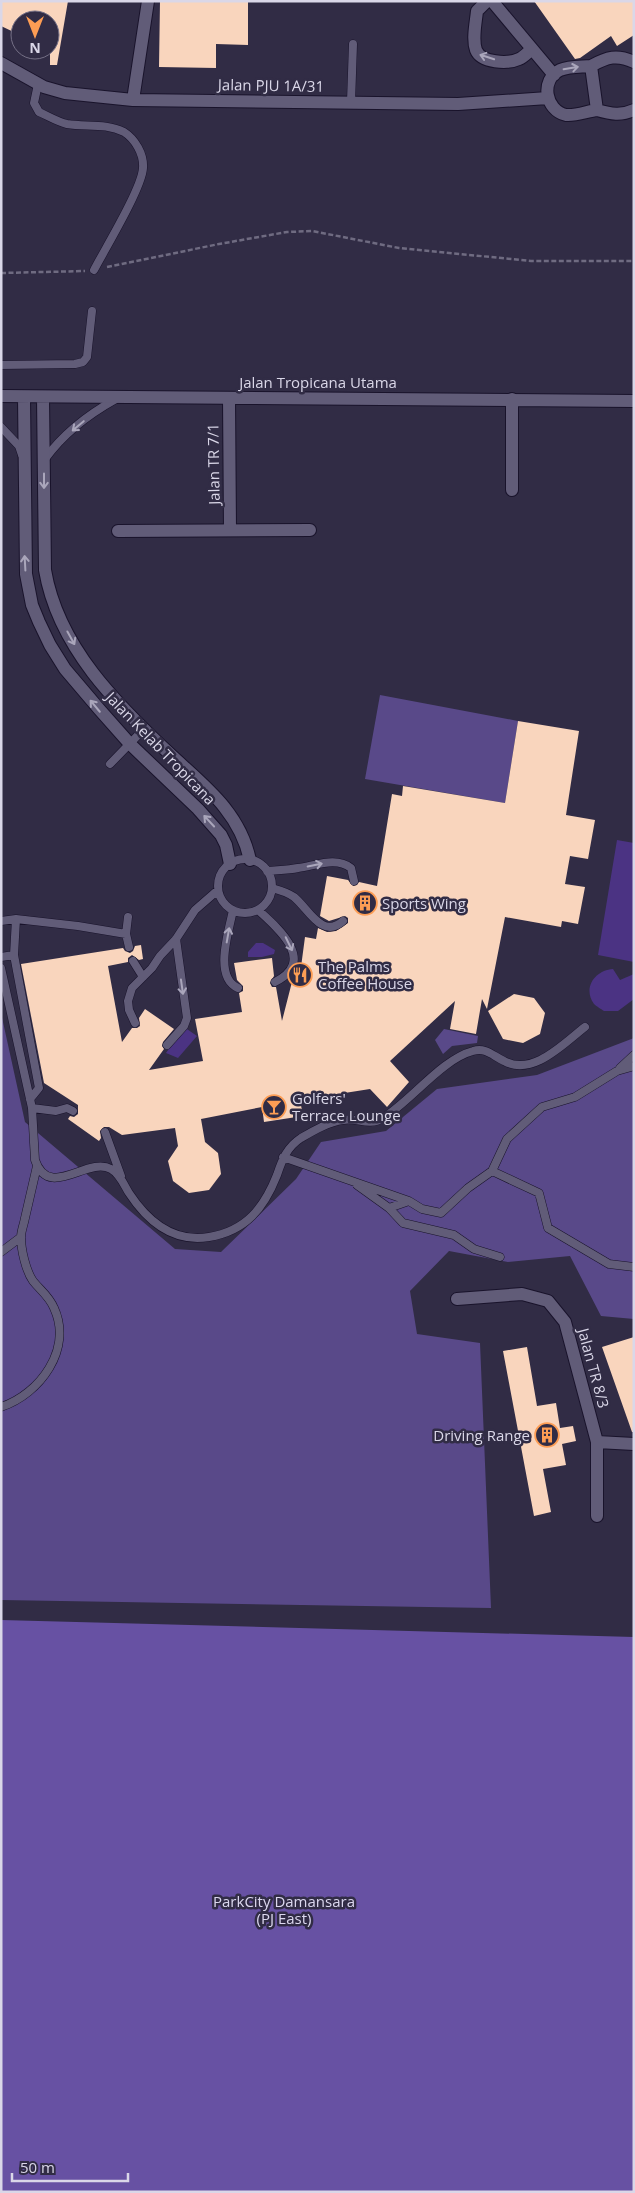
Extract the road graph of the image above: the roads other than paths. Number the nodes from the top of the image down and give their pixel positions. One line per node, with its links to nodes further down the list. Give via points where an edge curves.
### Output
1 (148, 1): 12 (street)
2 (488, 1): 5 (street, one-way to 2, via 519,59 507,61 484,59 477,53 474,42 477,10)
3 (492, 1): 5 (street)
4 (353, 44): 13 (lane)
5 (532, 49): 9 (street)
6 (634, 62): 8 (street, via 623,57 608,58)
7 (1, 63): 10 (street, Jalan PJU 1A/31)
8 (591, 66): 9 (street, one-way to 8, via 568,68); 14 (street)
9 (554, 76): 11 (street, via 547,90)
10 (38, 84): 12 (street, Jalan PJU 1A/31, via 65,93); 16 (lane, via 34,102 39,112 67,124 99,125 124,132 142,155 143,169 137,188)
11 (548, 98): 13 (street, Jalan PJU 1A/31, via 458,104); 14 (street, via 551,105 565,114)
12 (133, 100): 13 (street, Jalan PJU 1A/31)
13 (351, 102)
14 (597, 110): 15 (street, via 613,115)
15 (634, 110)
16 (94, 270)
17 (92, 311): 18 (lane, via 87,356 83,362)
18 (1, 365)
19 (1, 396): 20 (street, Jalan Tropicana Utama)
20 (24, 397): 21 (street, Jalan Tropicana Utama); 27 (street, Jalan Kelab Tropicana)
21 (43, 397): 22 (street, Jalan Tropicana Utama); 28 (street, Jalan Kelab Tropicana)
22 (118, 398): 23 (street, Jalan Tropicana Utama); 28 (lane, one-way to 28, via 77,426)
23 (228, 398): 24 (street, Jalan Tropicana Utama); 30 (street, Jalan TR 7/1)
24 (512, 399): 25 (street, Jalan Tropicana Utama); 29 (street)
25 (634, 401)
26 (1, 427): 27 (lane, via 19,446)
27 (24, 459): 34 (street, Jalan Kelab Tropicana, one-way to 27, via 65,669 32,605 26,574)
28 (44, 460): 33 (street, Jalan Kelab Tropicana, one-way to 33, via 46,570 59,613 73,644 97,678)
29 (512, 490)
30 (230, 530): 31 (street); 32 (street)
31 (310, 530)
32 (118, 532)
33 (144, 728): 34 (lane); 36 (street, Jalan Kelab Tropicana, via 227,811 244,835)
34 (130, 744): 35 (lane); 37 (street, Jalan Kelab Tropicana, one-way to 34, via 224,840 214,826)
35 (110, 764)
36 (250, 860): 37 (lane); 38 (lane)
37 (230, 864): 41 (lane, via 220,875)
38 (267, 871): 39 (lane, one-way to 39, via 342,863 351,868); 40 (lane)
39 (354, 881)
40 (272, 888): 43 (lane, via 265,904); 47 (lane, via 294,897 323,926)
41 (218, 890): 42 (lane, via 220,898); 49 (lane, via 195,910)
42 (233, 910): 43 (lane, via 250,913); 58 (lane, one-way to 42, via 227,979 225,968)
43 (258, 910): 57 (lane, one-way to 57, via 283,932 293,949 289,973)
44 (128, 917): 48 (lane)
45 (16, 919): 46 (lane); 48 (lane); 51 (lane)
46 (1, 920)
47 (344, 922)
48 (126, 934): 50 (lane)
49 (176, 939): 55 (lane); 61 (lane, one-way to 61, via 187,1018)
50 (129, 947)
51 (14, 955): 52 (lane); 65 (lane, via 39,1088)
52 (1, 957)
53 (133, 961): 55 (lane)
54 (1, 968): 56 (lane)
55 (143, 977): 59 (lane, via 132,988 128,1001 128,1010)
56 (2, 982): 65 (lane)
57 (275, 982)
58 (238, 988)
59 (135, 1024)
60 (585, 1027): 69 (lane, via 550,1055 526,1065 510,1064 486,1050 467,1053 382,1118 368,1123 350,1119 337,1121 295,1142)
61 (167, 1045)
62 (634, 1055): 64 (lane)
63 (634, 1066): 64 (lane)
64 (617, 1071): 71 (lane, via 582,1094 542,1107 507,1139)
65 (30, 1099): 66 (lane)
66 (32, 1108): 67 (lane, via 56,1111 68,1108); 70 (lane)
67 (73, 1111)
68 (105, 1132): 73 (lane)
69 (283, 1157): 72 (lane); 73 (lane, via 268,1197 256,1214 247,1223 208,1238 179,1236 156,1225)
70 (37, 1166): 73 (lane, via 57,1178 104,1166 117,1174); 76 (lane)
71 (492, 1171): 74 (lane, via 441,1213 422,1209); 79 (lane, via 539,1193 548,1228 609,1264)
72 (347, 1179): 74 (lane); 75 (lane)
73 (125, 1187)
74 (409, 1201): 75 (lane)
75 (389, 1208): 78 (lane, via 403,1223 454,1235 474,1249)
76 (21, 1237): 77 (lane); 81 (lane, via 29,1273 50,1298 56,1310 60,1334 48,1372 14,1402)
77 (1, 1252)
78 (500, 1257)
79 (634, 1266)
80 (457, 1299): 82 (street, Jalan TR 8/3, via 522,1294 548,1302 565,1322)
81 (1, 1406)
82 (597, 1442): 83 (street); 84 (street, Jalan TR 8/3)
83 (634, 1444)
84 (597, 1516)

